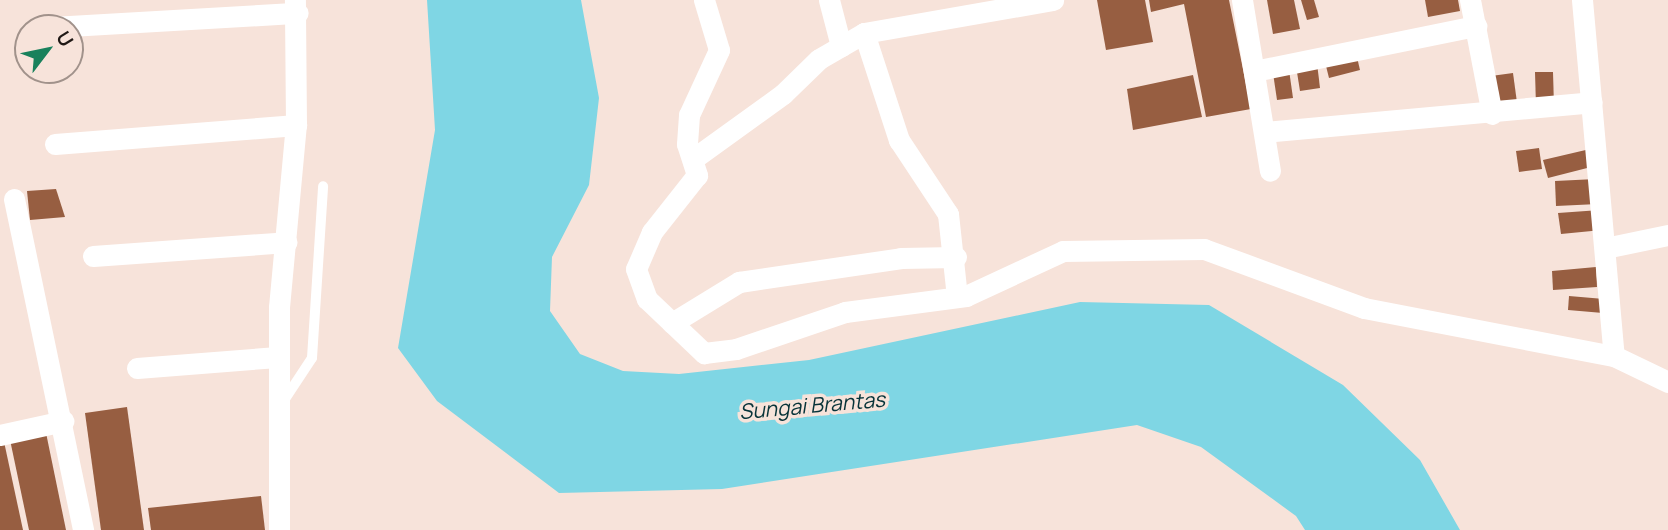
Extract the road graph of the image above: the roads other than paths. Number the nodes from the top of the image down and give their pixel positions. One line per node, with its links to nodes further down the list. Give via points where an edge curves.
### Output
1 (704, 0): 18 (street, via 717,33 719,61 689,115)
2 (829, 0): 11 (street)
3 (1053, 0): 10 (street)
4 (1242, 0): 12 (street)
5 (1470, 0): 9 (street)
6 (1583, 0): 13 (street)
7 (297, 6): 8 (street); 15 (street)
8 (84, 24)
9 (1476, 26): 12 (street); 14 (street)
10 (864, 33): 11 (street); 26 (street, via 899,140 948,214)
11 (841, 46): 18 (street)
12 (1254, 71): 16 (street)
13 (1592, 102): 14 (street); 24 (street)
14 (1492, 114): 16 (street)
15 (296, 125): 17 (street); 23 (street)
16 (1264, 132): 19 (street)
17 (55, 144)
18 (693, 159): 28 (street, via 696,178 652,232 636,270 642,290)
19 (1270, 171)
20 (323, 186): 33 (lane, via 312,358)
21 (14, 200): 34 (street)
22 (1668, 235): 24 (street)
23 (286, 242): 25 (street); 30 (street)
24 (1605, 248): 29 (street)
25 (93, 256)
26 (956, 257): 27 (street); 28 (street, via 901,258 739,282)
27 (957, 297): 28 (street, via 845,312 714,354); 29 (street, via 1063,251 1204,249 1404,318)
28 (672, 323)
29 (1614, 356): 32 (street)
30 (278, 357): 31 (street); 33 (street)
31 (137, 368)
32 (1668, 382)
33 (277, 410): 37 (street)
34 (63, 421): 35 (street); 36 (street)
35 (0, 435)
36 (83, 530)
37 (279, 530)

